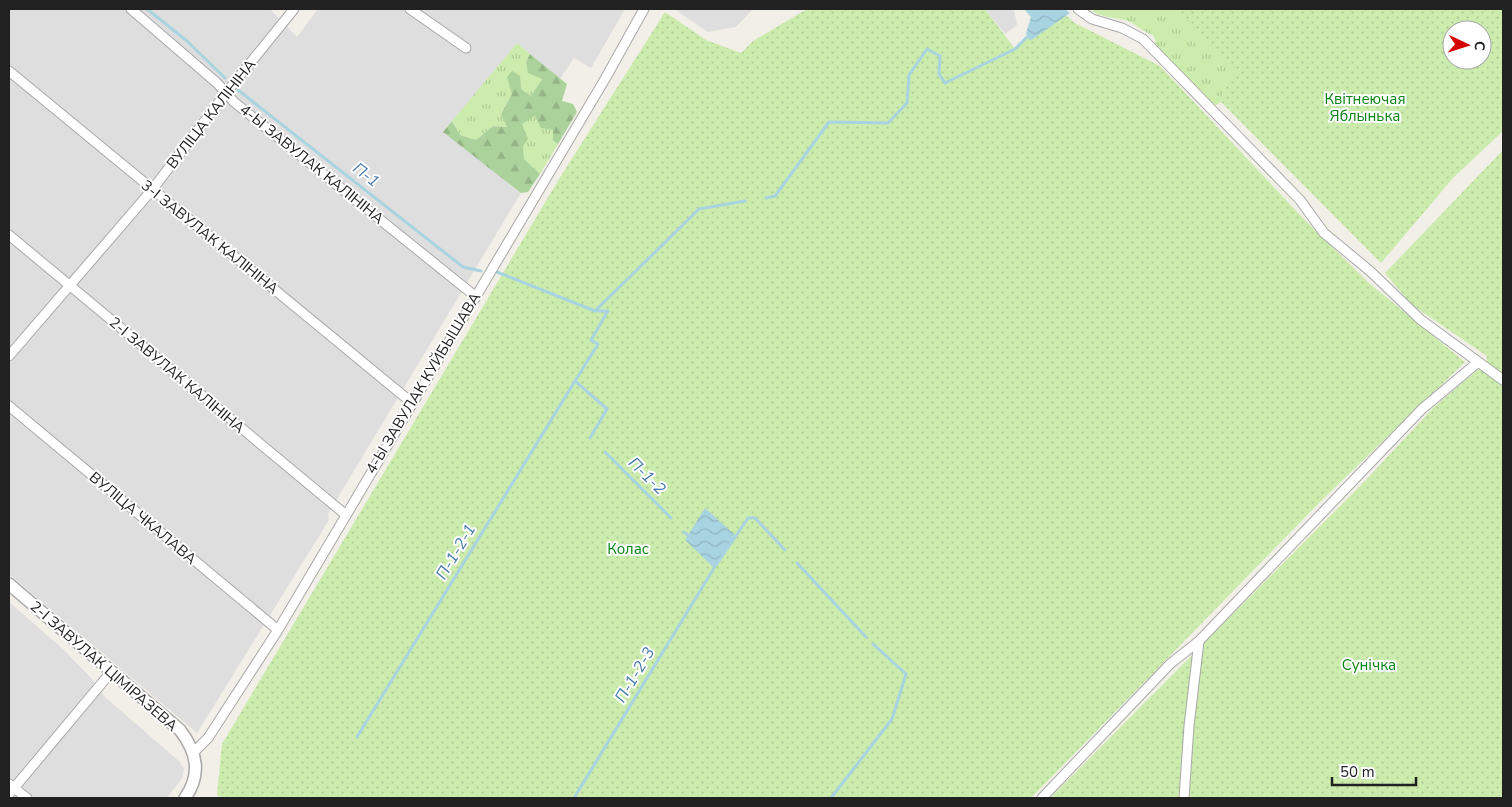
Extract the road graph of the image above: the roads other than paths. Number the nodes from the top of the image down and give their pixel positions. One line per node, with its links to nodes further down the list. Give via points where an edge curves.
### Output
1 (131, 9): 8 (street, 4-Ы ЗАВУЛАК КАЛІНІНА)
2 (294, 9): 8 (street, ВУЛІЦА КАЛІНІНА)
3 (410, 9): 6 (street)
4 (644, 9): 12 (street, 4-Ы ЗАВУЛАК КУЙБЫШАВА)
5 (1078, 9): 14 (street, via 1092,19 1122,28 1143,39 1300,200 1324,232 1421,320 1471,354)
6 (466, 48)
7 (9, 71): 9 (street, 3-І ЗАВУЛАК КАЛІНІНА)
8 (226, 93): 9 (street, ВУЛІЦА КАЛІНІНА); 12 (street, 4-Ы ЗАВУЛАК КАЛІНІНА)
9 (152, 190): 11 (street, ВУЛІЦА КАЛІНІНА); 16 (street, 3-І ЗАВУЛАК КАЛІНІНА)
10 (9, 234): 11 (street, 2-І ЗАВУЛАК КАЛІНІНА)
11 (69, 285): 13 (street, ВУЛІЦА КАЛІНІНА); 18 (street, 2-І ЗАВУЛАК КАЛІНІНА)
12 (475, 296): 16 (street, 4-Ы ЗАВУЛАК КУЙБЫШАВА)
13 (9, 356)
14 (1477, 363): 15 (street); 21 (street, via 1422,409)
15 (1503, 380)
16 (411, 402): 18 (street, 4-Ы ЗАВУЛАК КУЙБЫШАВА)
17 (9, 406): 20 (street, ВУЛІЦА ЧКАЛАВА)
18 (346, 514): 20 (street, 4-Ы ЗАВУЛАК КУЙБЫШАВА)
19 (9, 584): 22 (street, 2-І ЗАВУЛАК ЦІМІРАЗЕВА)
20 (278, 630): 23 (street, 4-Ы ЗАВУЛАК КУЙБЫШАВА, via 208,738)
21 (1199, 640): 27 (street, via 1170,664); 28 (street)
22 (112, 671): 23 (street, 2-І ЗАВУЛАК ЦІМІРАЗЕВА, via 180,730); 24 (street)
23 (194, 752): 25 (street, via 197,766)
24 (10, 788): 26 (street)
25 (188, 797)
26 (27, 798)
27 (1042, 798)
28 (1184, 798)

